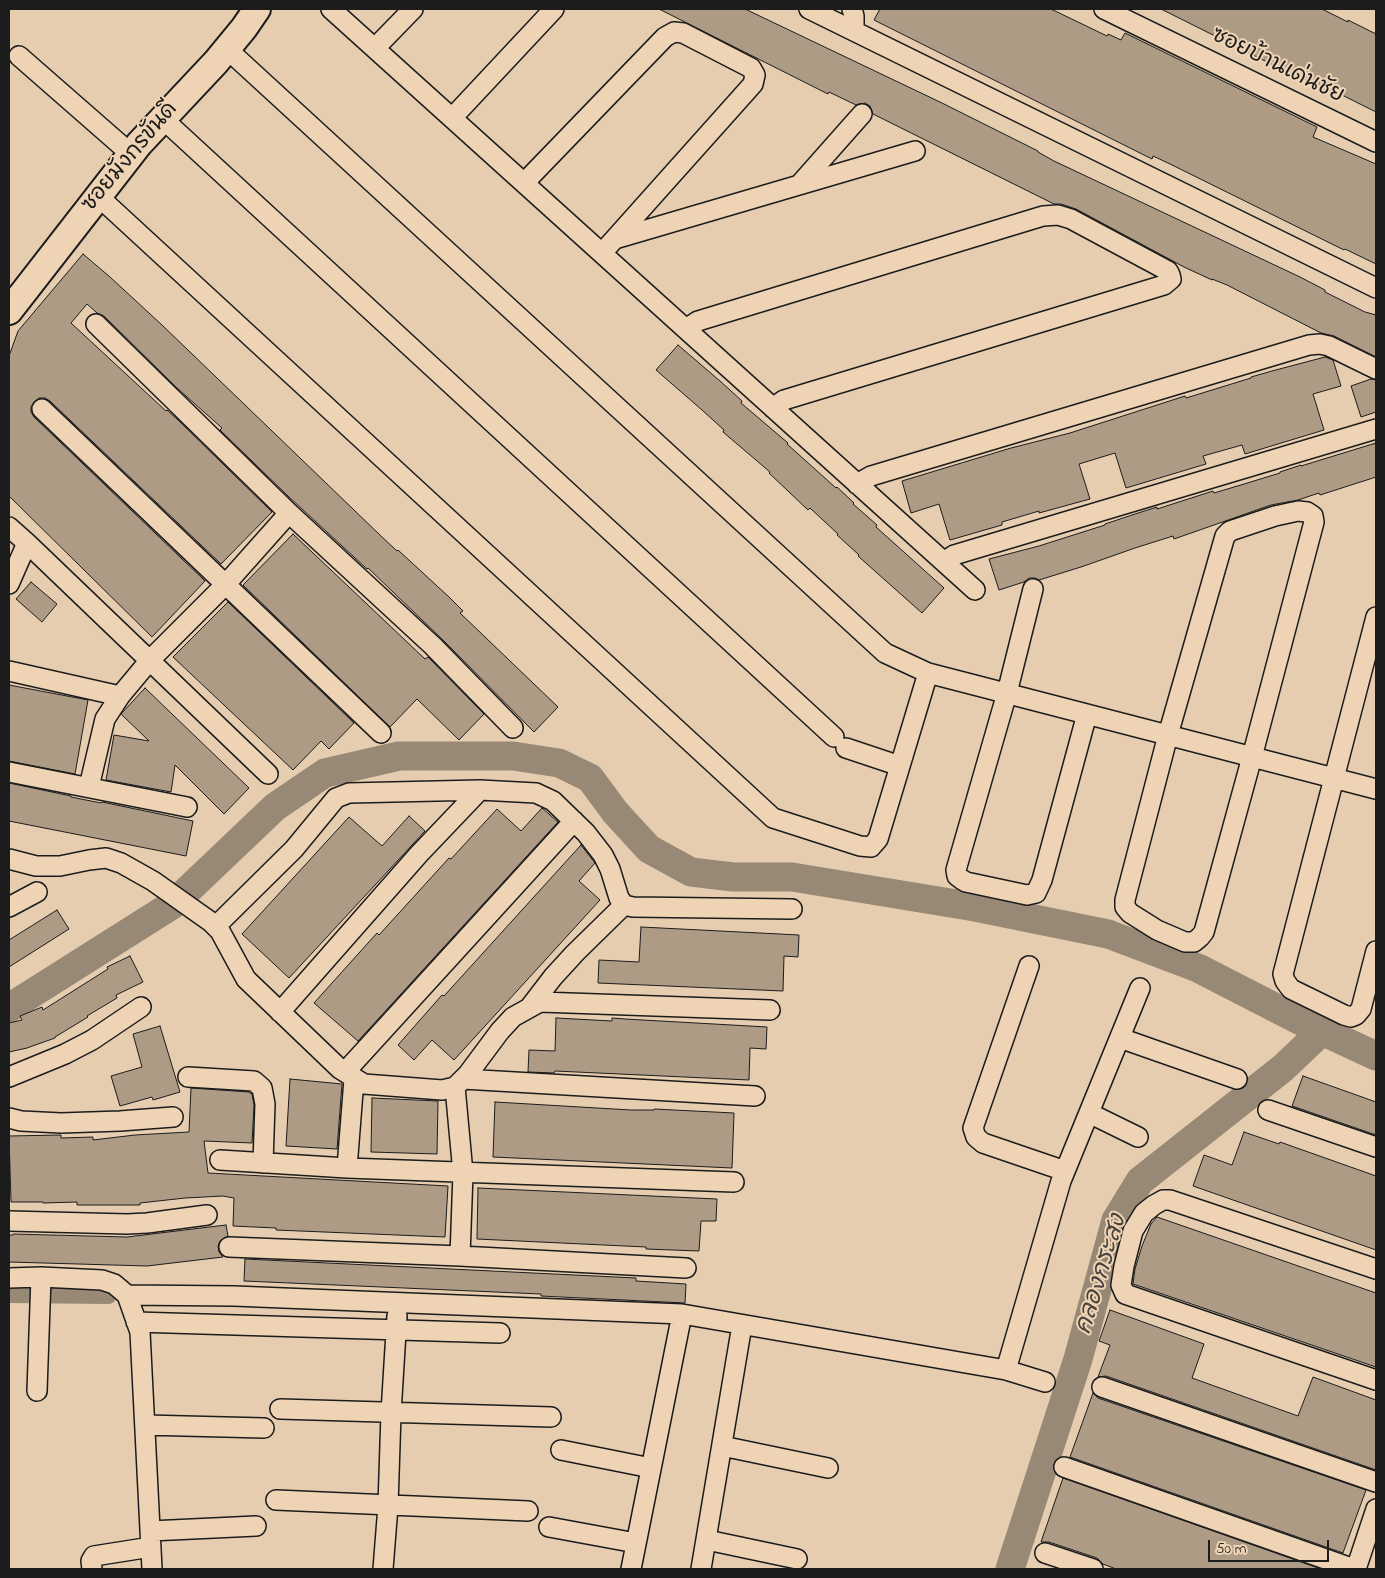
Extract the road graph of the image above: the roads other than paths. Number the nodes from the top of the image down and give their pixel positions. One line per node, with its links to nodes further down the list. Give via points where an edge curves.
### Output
1 (257, 9): 10 (street, ซอยมังกรขันดี)
2 (331, 9): 9 (street)
3 (413, 9): 9 (street)
4 (554, 9): 13 (street)
5 (809, 9): 8 (street)
6 (852, 9): 8 (street)
7 (1104, 9): 15 (street, ซอยบ้านเด่นชัย)
8 (854, 31): 23 (street)
9 (374, 48): 13 (street)
10 (227, 49): 14 (street, ซอยมังกรขันดี); 43 (street, via 886,653)
11 (19, 56): 17 (street)
12 (862, 114): 19 (street)
13 (452, 118): 18 (street)
14 (163, 119): 17 (street, ซอยมังกรขันดี); 51 (street, via 840,743)
15 (1376, 142)
16 (915, 151): 19 (street)
17 (131, 154): 20 (street, ซอยมังกรขันดี)
18 (524, 183): 21 (street, via 665,37 674,32 683,32 751,68 755,75 753,84); 22 (street)
19 (800, 185): 21 (street)
20 (98, 196): 24 (street, ซอยมังกรขันดี); 51 (street, via 773,818 870,847 878,839)
21 (615, 239): 22 (street)
22 (602, 253): 26 (street)
23 (1376, 288)
24 (9, 311)
25 (96, 324): 32 (street)
26 (686, 329): 28 (street); 28 (street, via 698,321 1043,216 1058,215 1071,219 1170,275 1171,279 1164,285 784,400)
27 (1376, 369): 31 (street, via 1329,346 1310,345 871,476)
28 (773, 408): 31 (street)
29 (42, 409): 37 (street)
30 (1376, 429): 35 (street, via 954,555)
31 (857, 484): 35 (street)
32 (289, 513): 37 (street); 47 (street, via 433,646)
33 (9, 528): 34 (street)
34 (27, 542): 36 (street); 41 (street)
35 (944, 562): 39 (street)
36 (9, 584)
37 (225, 585): 41 (street); 48 (street)
38 (1033, 589): 44 (street)
39 (975, 590)
40 (1376, 617): 54 (street)
41 (150, 660): 45 (street); 53 (street)
42 (9, 671): 45 (street)
43 (928, 673): 44 (street); 51 (street)
44 (1007, 693): 46 (street); 46 (street, via 956,870 957,876 966,882 1027,895 1036,893)
45 (120, 696): 55 (street, via 105,719)
46 (1087, 714): 49 (street)
47 (513, 728)
48 (381, 733)
49 (1168, 735): 50 (street); 50 (street, via 1125,907 1157,930 1184,942 1194,942 1204,932); 50 (street, via 1225,536 1230,531 1275,516 1307,512 1313,516 1314,522)
50 (1252, 757): 54 (street)
51 (900, 766)
52 (9, 772): 55 (street)
53 (268, 774)
54 (1334, 778): 56 (street); 66 (street, via 1283,974 1285,981 1291,988 1351,1017 1361,1009)
55 (89, 787): 58 (street)
56 (1376, 789)
57 (480, 790): 59 (street, via 536,793 553,801); 65 (street, via 349,793 336,798 294,848); 72 (street)
58 (187, 806)
59 (574, 821): 62 (street, via 603,855); 74 (street)
60 (9, 859): 65 (street, via 36,866 60,866 106,858 153,881)
61 (37, 892): 63 (street)
62 (624, 905): 64 (street); 70 (street, via 575,953)
63 (9, 907)
64 (792, 909)
65 (216, 926): 72 (street, via 246,979)
66 (1376, 951)
67 (1029, 966): 89 (street, via 974,1128 976,1137 983,1143)
68 (1140, 988): 73 (street)
69 (142, 1007): 75 (street, via 92,1040)
70 (530, 1007): 71 (street, via 540,1002 555,1002); 78 (street, via 513,1017)
71 (770, 1010)
72 (280, 1012): 74 (street)
73 (1120, 1038): 77 (street); 81 (street)
74 (349, 1075): 78 (street, via 364,1084 442,1090); 88 (street)
75 (9, 1077)
76 (188, 1077): 87 (street, via 254,1082 262,1088)
77 (1237, 1078)
78 (459, 1083): 79 (street); 90 (street)
79 (754, 1096)
80 (1268, 1110): 85 (street)
81 (1089, 1113): 84 (street); 89 (street)
82 (173, 1116): 83 (street, via 60,1123)
83 (9, 1118)
84 (1138, 1137)
85 (1376, 1147)
86 (220, 1160): 87 (street)
87 (263, 1163): 88 (street)
88 (347, 1168): 90 (street)
89 (1065, 1171): 107 (street)
90 (463, 1173): 91 (street); 95 (street)
91 (734, 1182)
92 (207, 1215): 93 (street, via 126,1224)
93 (9, 1220)
94 (230, 1248): 95 (street)
95 (460, 1256): 96 (street)
96 (686, 1268)
97 (1376, 1269): 108 (street, via 1163,1200 1144,1213 1134,1231 1121,1286 1125,1294)
98 (41, 1277): 99 (street); 100 (street, via 102,1280 114,1284); 111 (street)
99 (9, 1278)
100 (126, 1294): 101 (street); 103 (street)
101 (398, 1303): 102 (street); 105 (street)
102 (682, 1314): 104 (street); 120 (street)
103 (136, 1322): 105 (street); 115 (street, via 140,1332)
104 (742, 1325): 107 (street); 117 (street)
105 (396, 1329): 106 (street); 113 (street)
106 (500, 1333)
107 (1006, 1370): 109 (street)
108 (1376, 1380)
109 (1045, 1382)
110 (1102, 1387): 122 (street)
111 (37, 1391)
112 (280, 1409): 113 (street)
113 (391, 1413): 114 (street); 124 (street)
114 (550, 1417)
115 (145, 1426): 116 (street); 129 (street)
116 (264, 1428)
117 (722, 1446): 121 (street); 130 (street)
118 (561, 1450): 120 (street)
119 (1064, 1467): 141 (street)
120 (651, 1468): 132 (street)
121 (828, 1468)
122 (1376, 1482)
123 (276, 1500): 124 (street)
124 (388, 1506): 126 (street); 137 (street)
125 (1376, 1509): 131 (street)
126 (528, 1511)
127 (256, 1526): 129 (street)
128 (549, 1527): 132 (street)
129 (150, 1539): 135 (street, via 94,1556); 136 (street)
130 (707, 1540): 134 (street); 139 (street)
131 (1371, 1542): 141 (street)
132 (636, 1543): 138 (street)
133 (1046, 1553): 140 (street)
134 (798, 1559)
135 (92, 1569)
136 (152, 1569)
137 (383, 1569)
138 (631, 1569)
139 (701, 1569)
140 (1093, 1569)
141 (1355, 1569)

